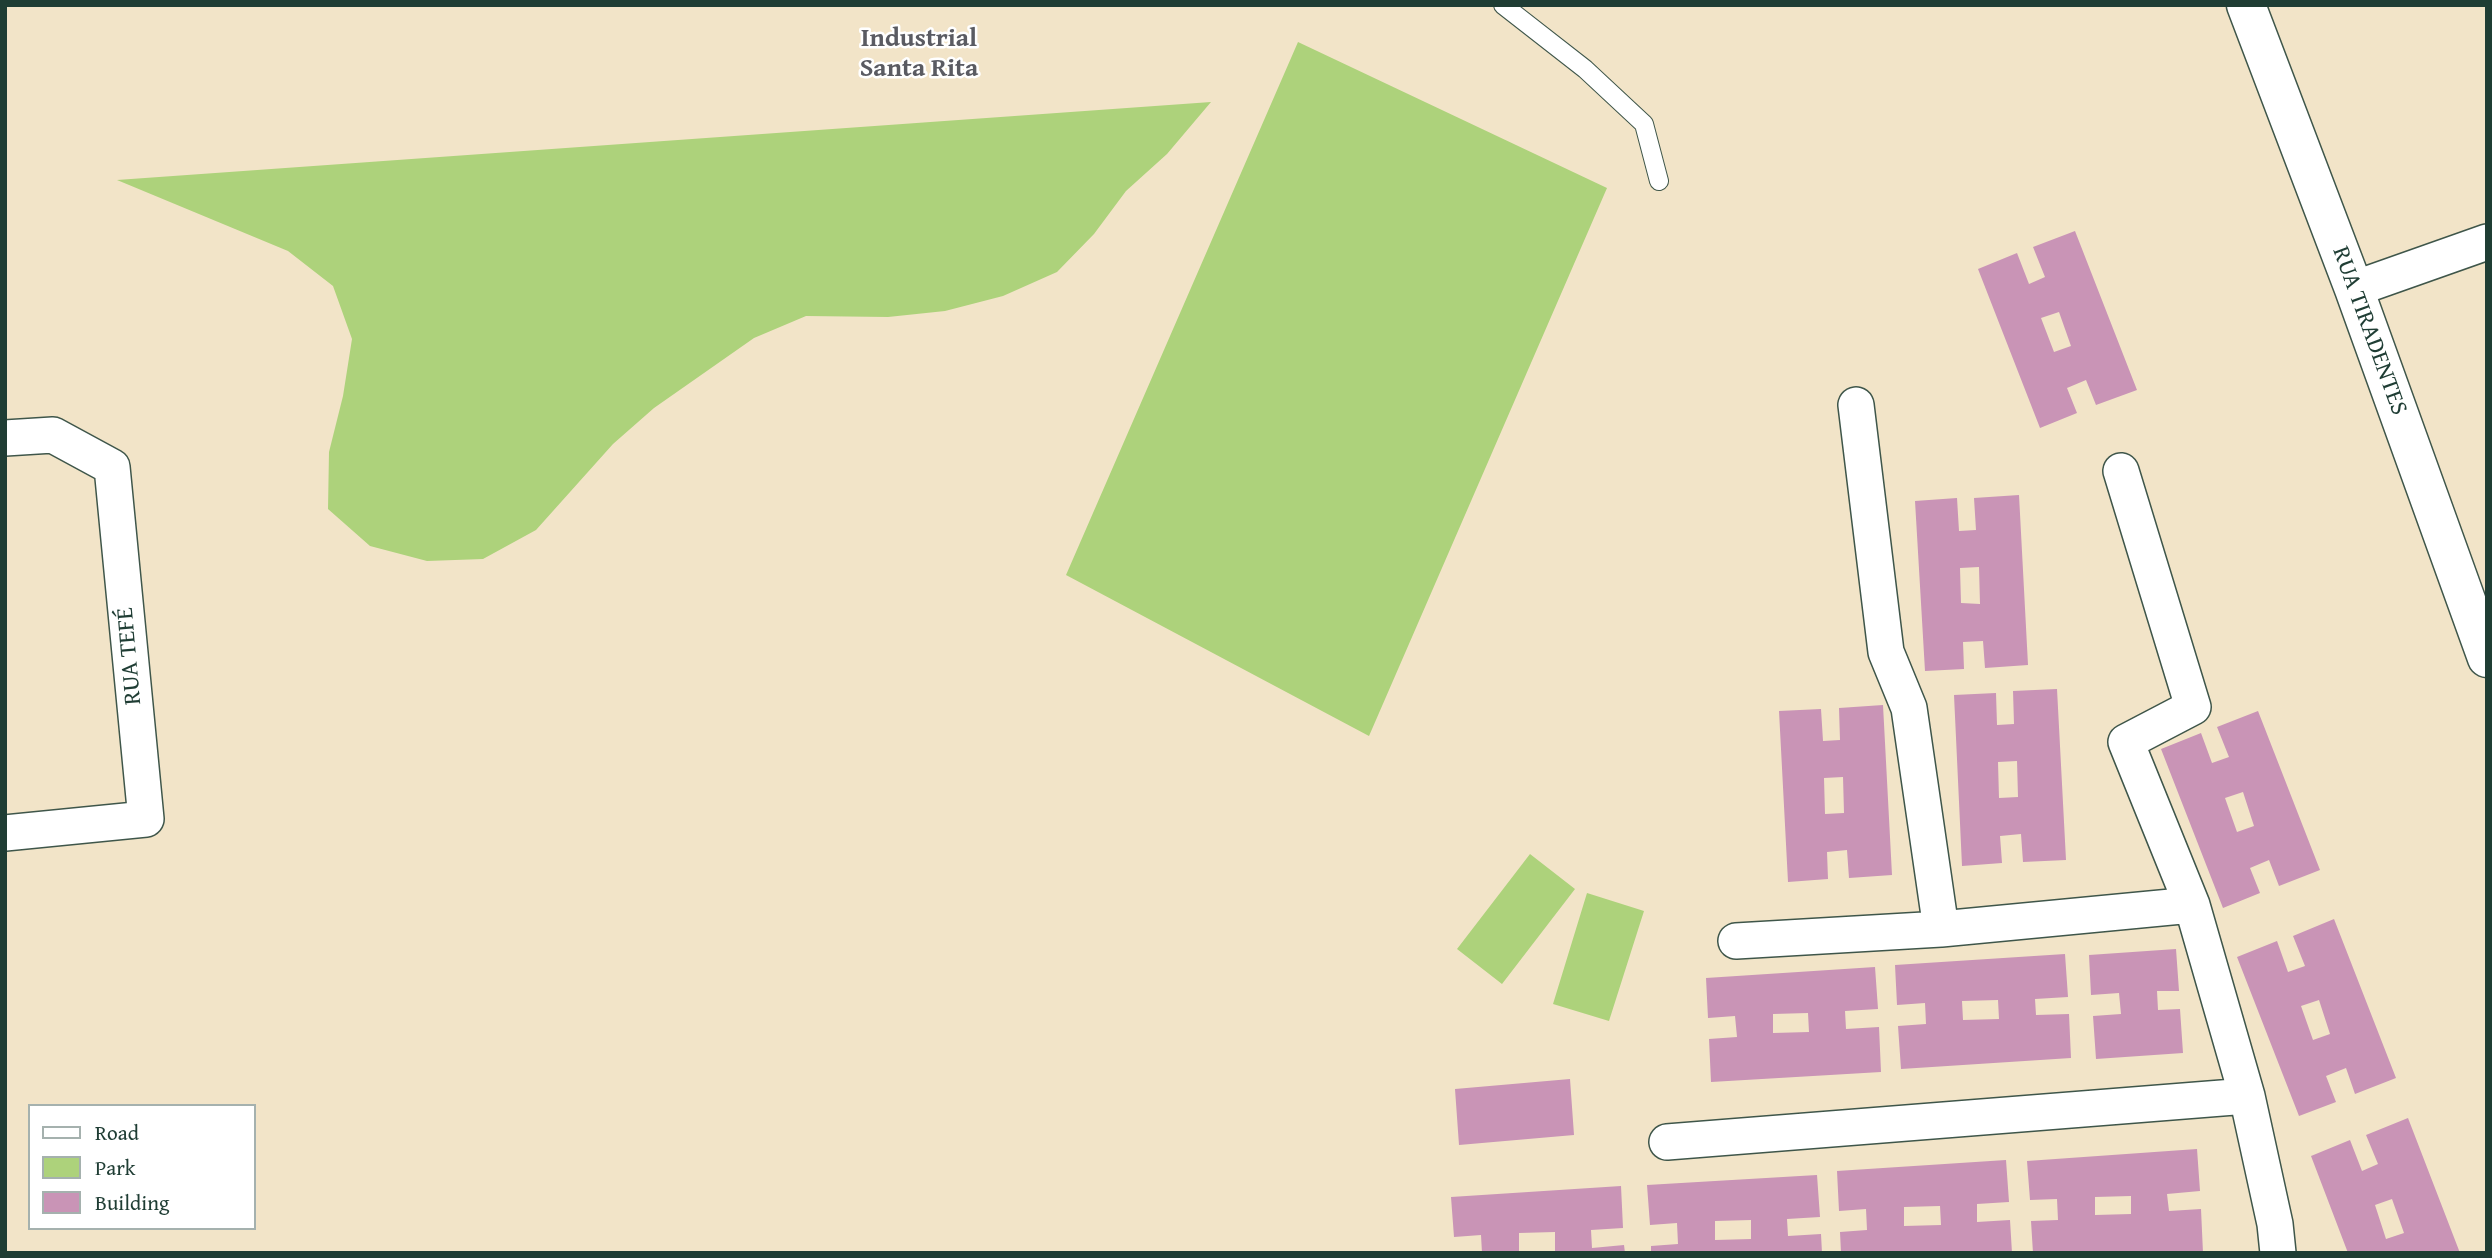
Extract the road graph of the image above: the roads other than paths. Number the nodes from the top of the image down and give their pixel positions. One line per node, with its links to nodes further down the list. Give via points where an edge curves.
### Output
1 (1503, 5): 3 (lane, via 1585,69 1644,124)
2 (2246, 5): 5 (street, RUA TIRADENTES)
3 (1659, 181)
4 (2487, 242): 5 (street)
5 (2354, 289): 9 (street, RUA TIRADENTES)
6 (1856, 405): 12 (street, via 1885,652 1909,708)
7 (5, 438): 10 (street, RUA TEFÉ, via 53,435 112,467 146,819)
8 (2121, 471): 11 (street, via 2193,707 2126,742)
9 (2487, 658)
10 (5, 833)
11 (2192, 905): 12 (street); 14 (street)
12 (1941, 929): 13 (street)
13 (1736, 941)
14 (2247, 1096): 15 (street); 16 (street)
15 (1667, 1142)
16 (2278, 1253)

